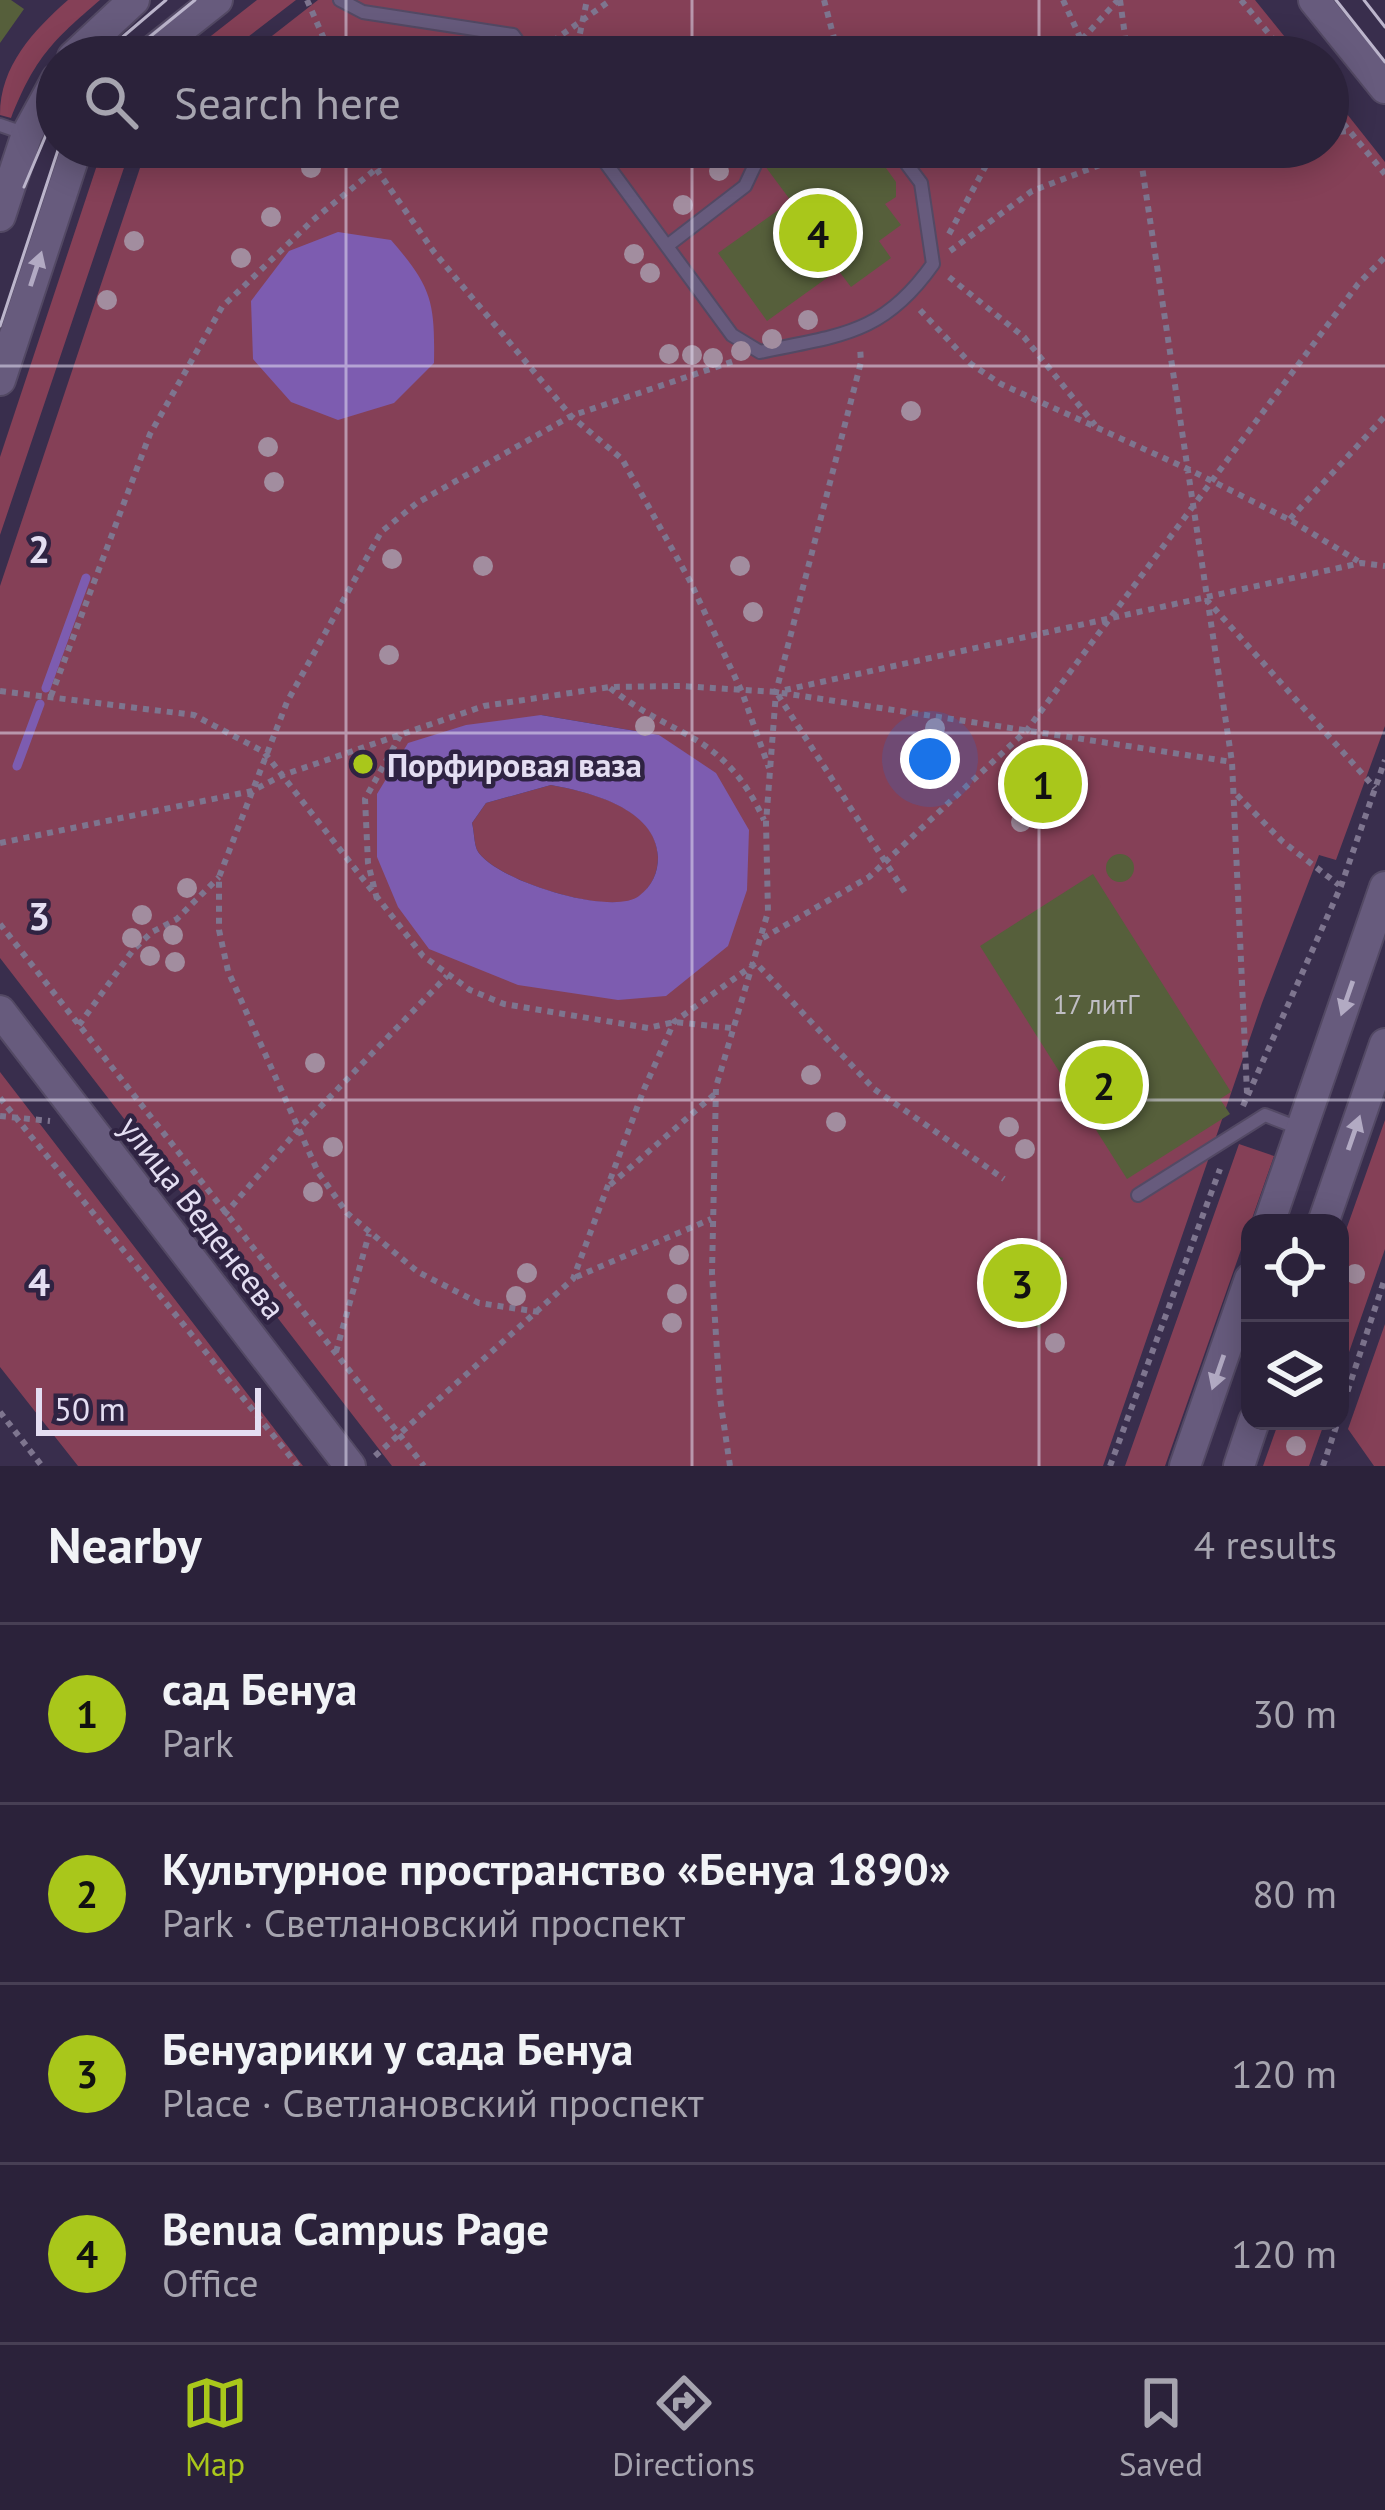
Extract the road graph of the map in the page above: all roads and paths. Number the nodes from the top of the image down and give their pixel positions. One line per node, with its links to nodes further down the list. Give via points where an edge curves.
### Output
1 (134, 0): 13 (main road)
2 (217, 0): 14 (main road)
3 (307, 0): 15 (path)
4 (340, 0): 16 (lane, via 363,11)
5 (587, 0): 12 (path)
6 (611, 0): 12 (path)
7 (824, 0): 19 (path)
8 (1064, 0): 20 (path)
9 (1119, 0): 21 (path); 22 (path)
10 (1241, 0): 23 (path)
11 (1314, 0): 24 (main road)
12 (582, 20): 17 (path); 18 (path)
13 (96, 36)
14 (172, 36)
15 (323, 36)
16 (514, 36)
17 (559, 36)
18 (579, 36)
19 (833, 36)
20 (1078, 36)
21 (1083, 36)
22 (1124, 36)
23 (1271, 36)
24 (1343, 36)
25 (1349, 43): 26 (main road)
26 (1385, 88)
27 (36, 104): 28 (main road)
28 (14, 130): 40 (main road)
29 (1350, 131): 39 (path)
30 (70, 168): 47 (main road, one-way to 30)
31 (373, 168): 63 (path, via 222,307 150,434)
32 (376, 168): 48 (path, via 434,252)
33 (610, 168): 41 (lane)
34 (753, 168): 41 (lane, via 745,186)
35 (910, 168): 43 (lane, via 921,183)
36 (985, 168): 43 (path)
37 (1089, 168): 43 (path, via 1032,191)
38 (1142, 168): 51 (path)
39 (1385, 174)
40 (0, 216)
41 (667, 246): 46 (lane, via 732,335)
42 (1385, 257): 52 (path)
43 (933, 264): 44 (lane); 50 (path, via 1024,337)
44 (909, 298): 45 (lane); 50 (path, via 971,364)
45 (860, 331): 46 (lane); 62 (path, via 861,362)
46 (760, 352): 48 (path)
47 (0, 380)
48 (571, 416): 61 (path, via 622,459); 66 (path, via 381,532)
49 (1385, 416): 54 (path)
50 (1097, 427): 51 (path)
51 (1190, 470): 52 (path); 53 (path)
52 (1211, 481): 53 (path); 54 (path)
53 (1194, 504): 57 (path); 58 (path)
54 (1290, 520): 55 (path)
55 (1361, 562): 56 (path); 57 (path)
56 (1385, 566)
57 (1204, 597): 58 (path); 67 (path); 70 (path)
58 (1109, 618): 62 (path); 64 (path)
59 (610, 688): 61 (path); 65 (path, via 484,706); 73 (path, via 706,744 738,773)
60 (0, 691): 63 (path)
61 (742, 692): 62 (path); 68 (path)
62 (776, 692): 64 (path); 68 (path); 75 (path)
63 (51, 697): 66 (path, via 194,715)
64 (1027, 730): 67 (path); 75 (path)
65 (401, 734): 69 (path); 80 (path, via 365,799)
66 (264, 752): 69 (path); 71 (path)
67 (1232, 761): 72 (path)
68 (770, 772): 73 (path)
69 (283, 775): 71 (path); 80 (path)
70 (1375, 788)
71 (252, 790): 74 (path); 76 (path)
72 (1234, 793): 77 (path); 91 (path)
73 (766, 823): 82 (path)
74 (0, 843)
75 (886, 861): 79 (path); 82 (path)
76 (219, 877): 87 (path, via 133,950); 94 (path, via 228,971)
77 (1341, 886)
78 (1385, 887): 93 (main road, one-way to 93)
79 (907, 894)
80 (378, 902): 84 (path)
81 (0, 924): 87 (path)
82 (761, 939): 83 (path)
83 (756, 962): 86 (path); 88 (path); 95 (path, via 874,1088)
84 (448, 975): 86 (path, via 504,1004 648,1028); 94 (path)
85 (0, 1011): 115 (main road, улица Веденеева)
86 (674, 1022): 88 (path); 96 (path)
87 (79, 1026): 100 (path)
88 (731, 1028): 90 (path)
89 (1385, 1044): 99 (main road, one-way to 89)
90 (716, 1093): 96 (path); 101 (path)
91 (1247, 1094)
92 (0, 1098): 114 (path)
93 (1302, 1129): 97 (lane, via 1264,1115); 98 (main road)
94 (298, 1130): 100 (path); 102 (path, via 346,1214)
95 (1004, 1179)
96 (607, 1188): 103 (path)
97 (1138, 1195)
98 (1272, 1214)
99 (1326, 1214)
100 (224, 1215): 107 (path)
101 (711, 1219): 103 (path); 118 (path)
102 (369, 1234): 106 (path, via 479,1304); 107 (path)
103 (574, 1279): 106 (path)
104 (1384, 1285): 108 (path)
105 (1241, 1305): 119 (main road, one-way to 119)
106 (538, 1312): 112 (path)
107 (336, 1352): 112 (path)
108 (1349, 1388)
109 (0, 1412): 113 (path)
110 (1251, 1430): 120 (main road)
111 (1335, 1430): 121 (path)
112 (400, 1435): 116 (path); 117 (path)
113 (43, 1466)
114 (298, 1466)
115 (350, 1466)
116 (364, 1466)
117 (424, 1466)
118 (730, 1466)
119 (1185, 1466)
120 (1239, 1466)
121 (1323, 1466)

